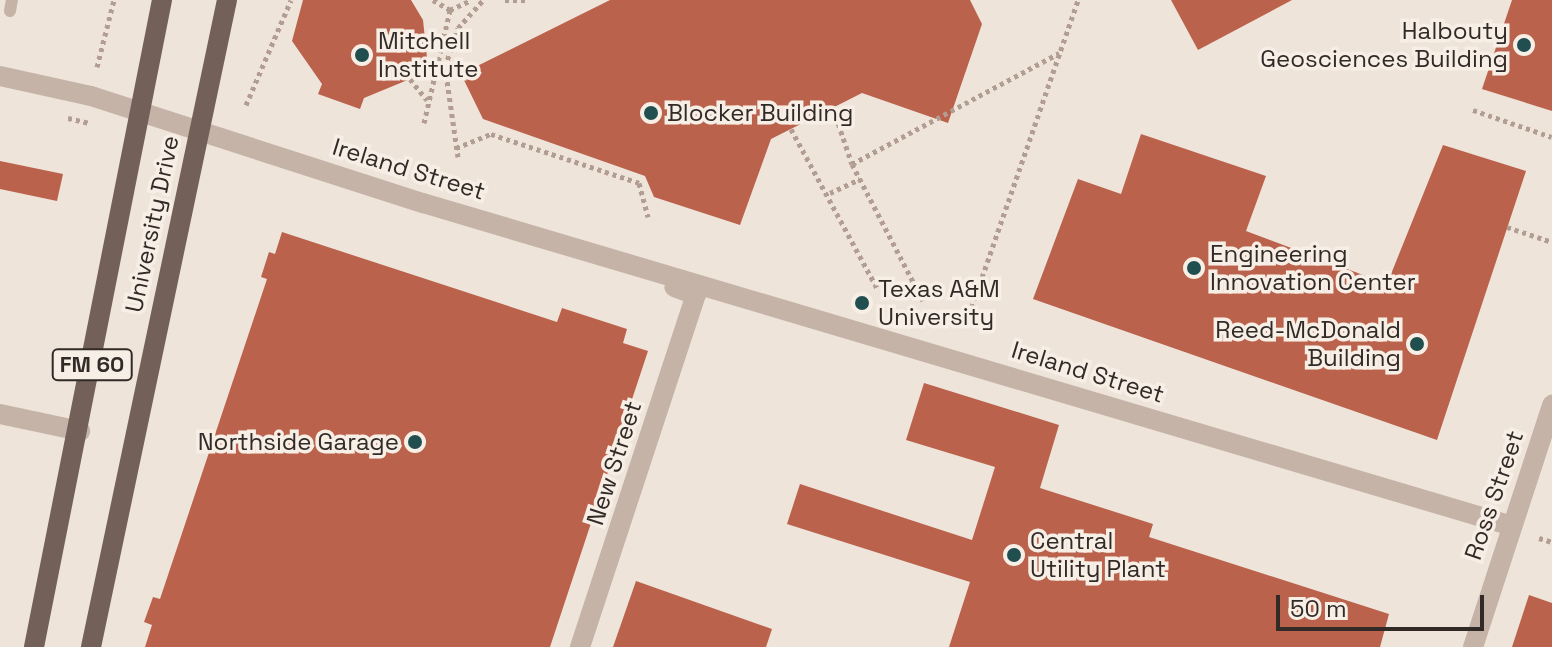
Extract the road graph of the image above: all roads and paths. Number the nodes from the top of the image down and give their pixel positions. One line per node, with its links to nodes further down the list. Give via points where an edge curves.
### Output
1 (114, 0): 15 (path)
2 (162, 0): 22 (main road, University Drive / FM 60)
3 (227, 0): 27 (main road, University Drive / FM 60)
4 (291, 0): 19 (path)
5 (433, 0): 13 (path)
6 (449, 0): 13 (path)
7 (471, 0): 12 (path)
8 (483, 0): 29 (path, via 458,28 445,67)
9 (505, 0): 10 (path)
10 (528, 0)
11 (1078, 0): 14 (path)
12 (464, 2): 13 (path)
13 (450, 10): 18 (path)
14 (1060, 52): 31 (path); 41 (path)
15 (97, 67)
16 (0, 76): 22 (street, Ireland Street)
17 (410, 79): 18 (path)
18 (427, 100): 25 (path)
19 (246, 105)
20 (833, 108): 31 (path)
21 (1473, 110): 28 (path)
22 (139, 111): 27 (street, Ireland Street); 44 (main road, University Drive / FM 60)
23 (68, 118): 24 (path)
24 (89, 123)
25 (424, 123)
26 (791, 129): 33 (path)
27 (199, 130): 37 (street, Ireland Street); 49 (main road, University Drive / FM 60)
28 (1552, 137)
29 (456, 148): 30 (path); 34 (path, via 491,134 639,183)
30 (458, 157)
31 (852, 164): 32 (path)
32 (860, 179): 33 (path); 40 (path)
33 (830, 193): 38 (path)
34 (648, 217)
35 (1507, 227): 36 (path)
36 (1552, 242)
37 (606, 254): 39 (street, Ireland Street); 45 (street, Ireland Street)
38 (877, 288)
39 (696, 295): 50 (street, New Street)
40 (923, 301)
41 (969, 315)
42 (1552, 405): 45 (street, Ross Street)
43 (0, 414): 44 (street)
44 (80, 431): 48 (main road, University Drive / FM 60)
45 (1509, 525): 51 (street, Ross Street)
46 (1539, 538): 47 (path)
47 (1552, 542)
48 (34, 647)
49 (91, 647)
50 (580, 647)
51 (1473, 647)

